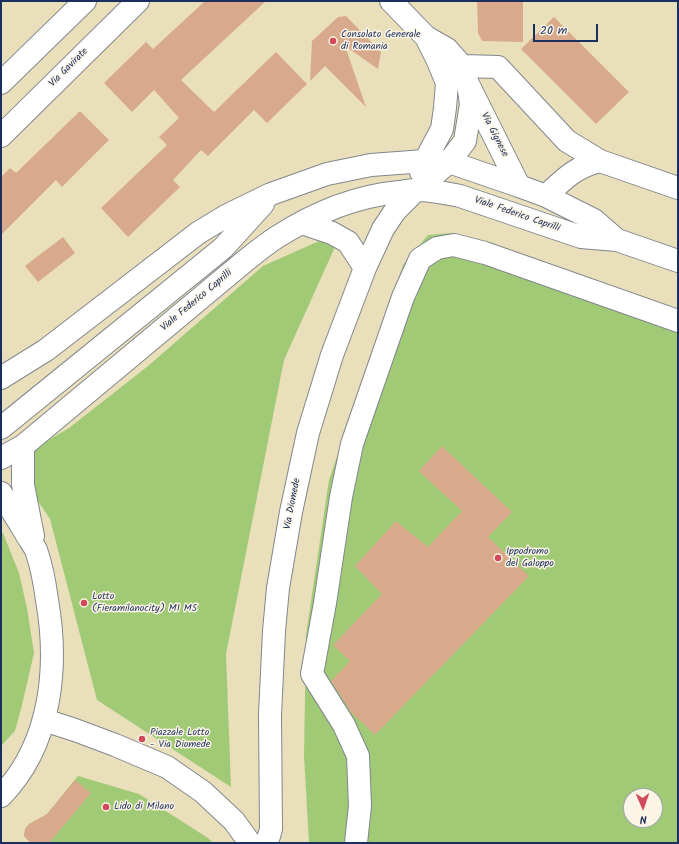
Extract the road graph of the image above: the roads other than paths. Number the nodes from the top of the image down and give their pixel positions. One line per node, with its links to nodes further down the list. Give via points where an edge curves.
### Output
1 (84, 1): 6 (street)
2 (138, 1): 7 (street, Via Gavirate)
3 (402, 4): 4 (street, Via Gignese)
4 (426, 37): 5 (street, Via Gignese, via 447,49); 8 (street, Via Gignese, via 447,83 442,129)
5 (465, 75): 9 (street, via 498,68 567,141); 10 (street, Via Gignese, via 471,104 465,141); 11 (street, Via Gignese)
6 (1, 83)
7 (1, 136)
8 (425, 160): 10 (street, Viale Federico Caprilli); 13 (street); 14 (street, Viale Federico Caprilli, via 371,165 327,174)
9 (600, 161): 12 (street); 15 (street, via 572,172)
10 (449, 162): 11 (street, Viale Federico Caprilli); 13 (street)
11 (519, 186): 15 (street, Viale Federico Caprilli)
12 (678, 188)
13 (416, 190): 16 (street, Viale Federico Caprilli, via 363,198); 17 (street, Viale Federico Caprilli, via 439,191 460,196 582,237); 19 (street, Via Diomede, via 395,211 383,229)
14 (272, 194): 21 (street, Viale Federico Caprilli, via 198,232 46,350); 22 (street, Viale Federico Caprilli, via 223,248)
15 (546, 196): 17 (street, Viale Federico Caprilli, via 594,220)
16 (302, 223): 19 (street, via 332,233 348,242); 23 (street, Viale Federico Caprilli, via 245,261)
17 (617, 240): 18 (street, Viale Federico Caprilli)
18 (678, 261)
19 (365, 268): 30 (street, Via Diomede, via 332,355 308,433 283,558 274,631 270,715 271,829)
20 (678, 321): 31 (street, via 485,253 454,245 437,248 420,259 403,297 352,444 312,674 344,725 358,756 360,806)
21 (1, 378)
22 (1, 428)
23 (24, 446): 24 (street, Viale Federico Caprilli); 26 (street, via 23,485)
24 (1, 458)
25 (1, 493): 26 (street)
26 (36, 550): 27 (street, via 52,638 51,679)
27 (44, 720): 28 (street, via 30,757); 29 (street, via 167,767 203,792 234,821)
28 (1, 796)
29 (250, 843)
30 (267, 843)
31 (356, 843)

